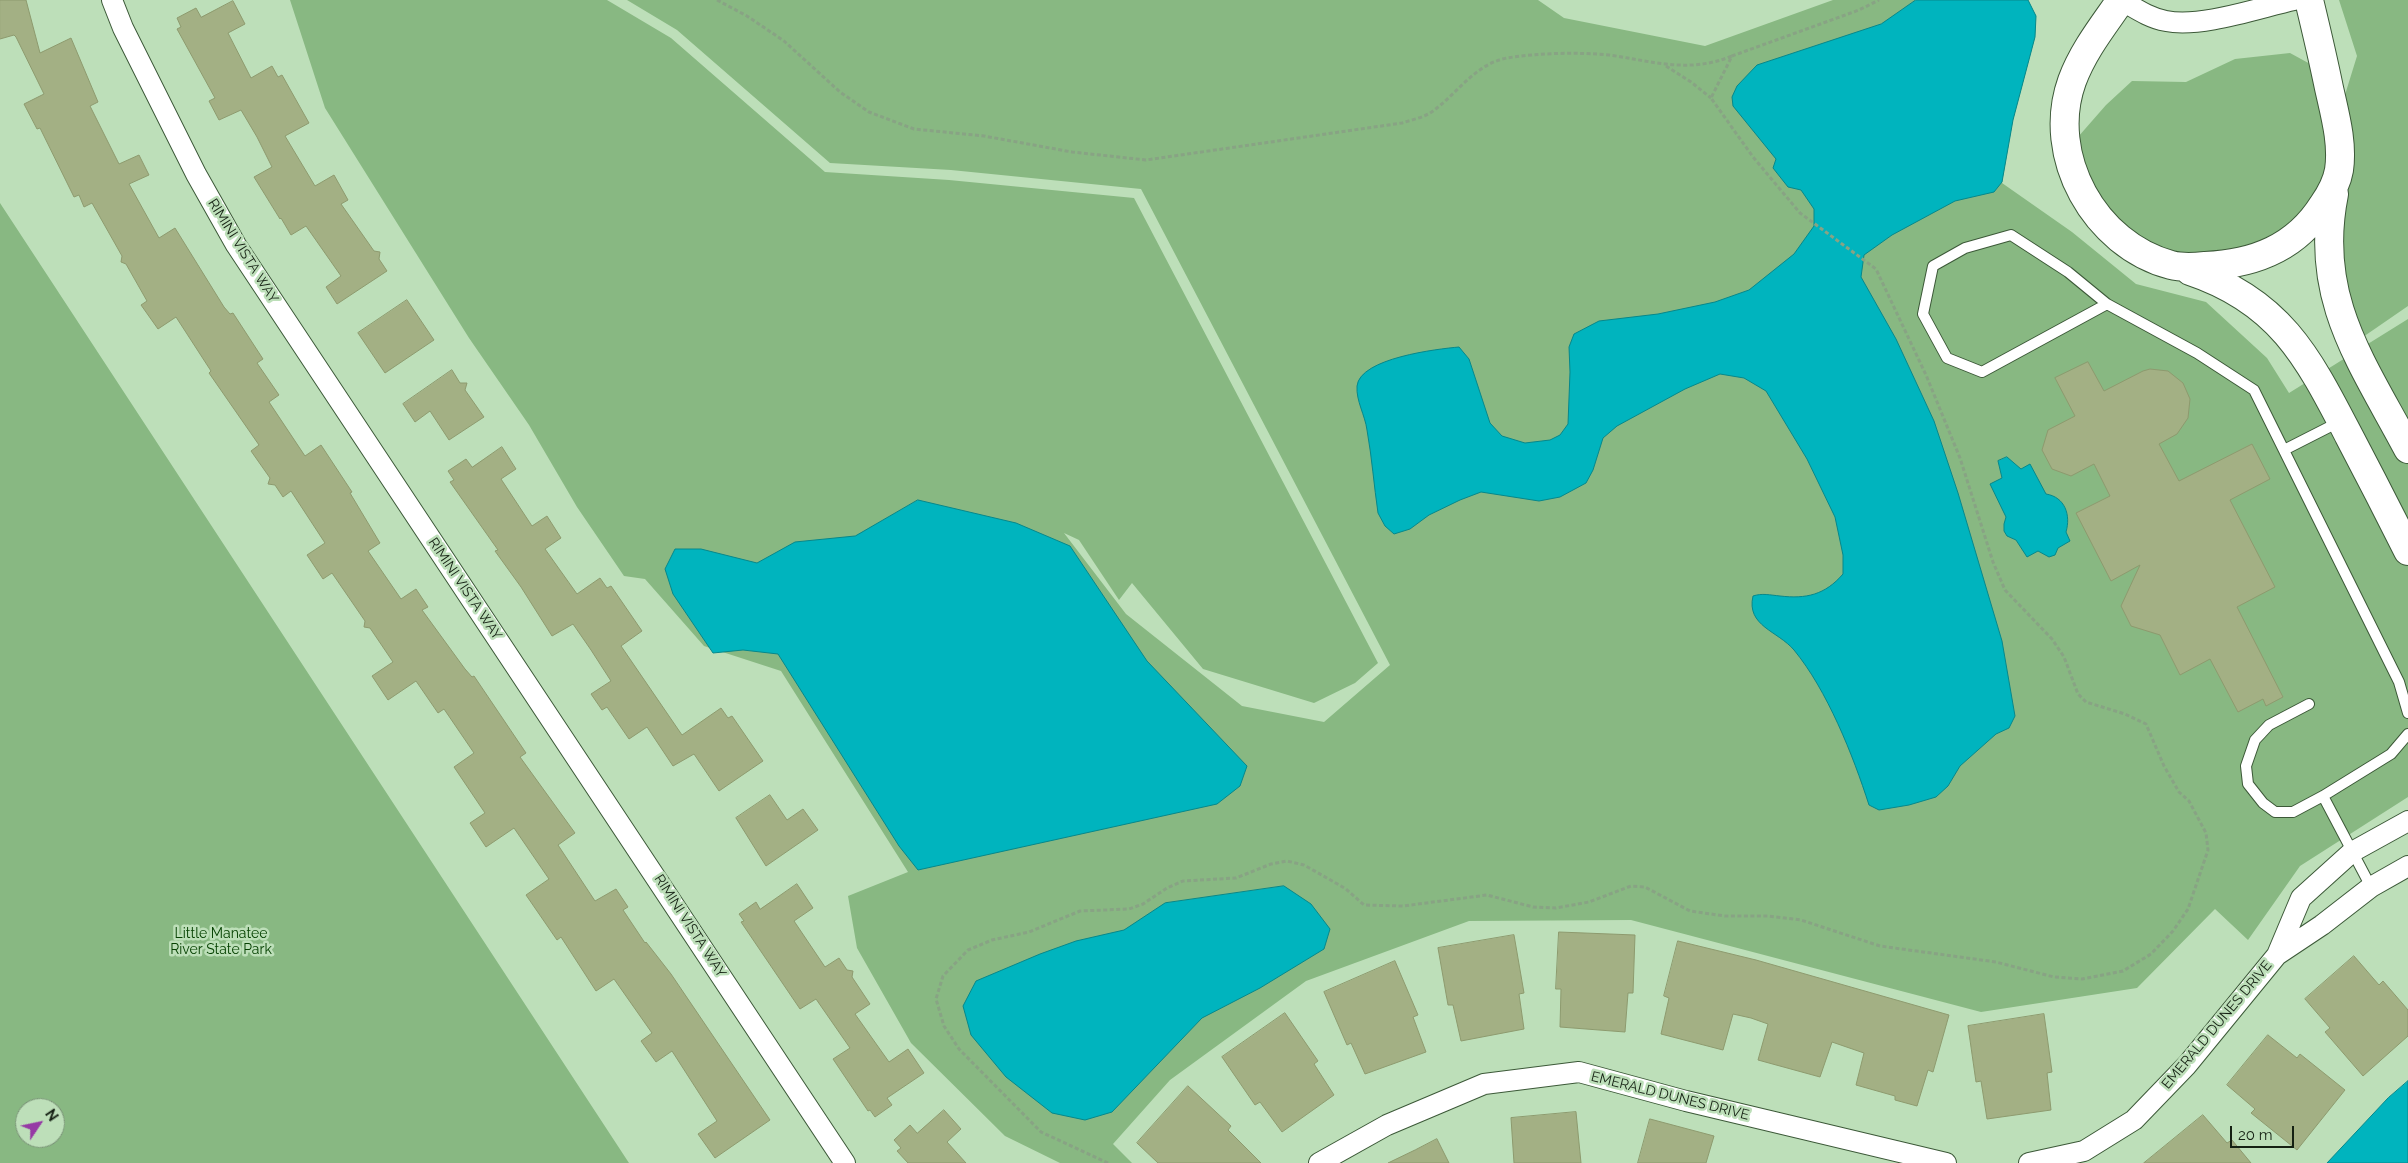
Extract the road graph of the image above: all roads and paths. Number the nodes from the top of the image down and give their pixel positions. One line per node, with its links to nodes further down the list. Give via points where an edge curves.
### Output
1 (112, 0): 26 (street, RIMINI VISTA WAY, via 196,174 236,245)
2 (716, 0): 8 (path, via 748,16 784,41 840,92 868,112 914,129 1146,160 1402,123 1430,113 1463,83 1504,58 1607,55)
3 (1879, 0): 7 (path, via 1860,10)
4 (2121, 0): 5 (street, via 2148,15 2182,23 2200,22); 11 (street, via 2089,46 2072,82 2065,115 2068,155 2088,204 2112,232 2138,252)
5 (2294, 0)
6 (2309, 0): 10 (street, via 2337,124)
7 (1732, 56): 8 (path, via 1704,63); 9 (path)
8 (1665, 65): 9 (path)
9 (1711, 98): 27 (path, via 1753,157 1800,214 1876,269 1949,430 2004,590 2052,639 2064,657 2078,694 2086,702 2146,724 2164,766 2189,801 2206,834 2208,850 2188,909 2151,954 2123,971 2082,979 2054,977 1996,962 1880,946 1801,920 1690,911 1645,887 1631,886 1589,902 1556,908 1533,907 1487,895 1403,906 1364,905 1327,878 1304,865 1287,861 1236,878 1183,881 1129,909 1080,912 1028,932 977,945 943,976 936,998 944,1026 959,1049 1041,1132)
10 (2339, 172): 11 (street, via 2319,212 2297,236 2278,249 2265,256 2233,264); 14 (street, via 2328,237 2334,295 2354,346)
11 (2174, 266): 13 (street, via 2228,286 2274,320 2305,356)
12 (2107, 304): 12 (lane, via 2068,272 2011,235 1966,248 1933,266 1922,314 1947,358 1982,372); 15 (lane, via 2197,353 2254,390)
13 (2341, 421): 15 (lane); 16 (street)
14 (2408, 449)
15 (2284, 450): 18 (lane, via 2399,682)
16 (2408, 551)
17 (2309, 704): 20 (lane, via 2269,725 2255,740 2246,766 2248,784 2275,812 2294,812)
18 (2408, 713)
19 (2408, 734): 20 (lane, via 2390,754)
20 (2322, 796): 22 (lane)
21 (2408, 821): 22 (street, EMERALD DUNES DRIVE)
22 (2352, 852): 24 (lane); 25 (street, EMERALD DUNES DRIVE, via 2301,898)
23 (2408, 866): 24 (street, EMERALD DUNES DRIVE)
24 (2371, 887): 25 (street, EMERALD DUNES DRIVE)
25 (2277, 955): 30 (street, EMERALD DUNES DRIVE, via 2187,1065 2134,1120 2084,1151)
26 (845, 1163)
27 (1108, 1163)
28 (1319, 1163): 29 (street, EMERALD DUNES DRIVE, via 1387,1125 1484,1084 1579,1072 1686,1102)
29 (1946, 1163)
30 (2029, 1163)

